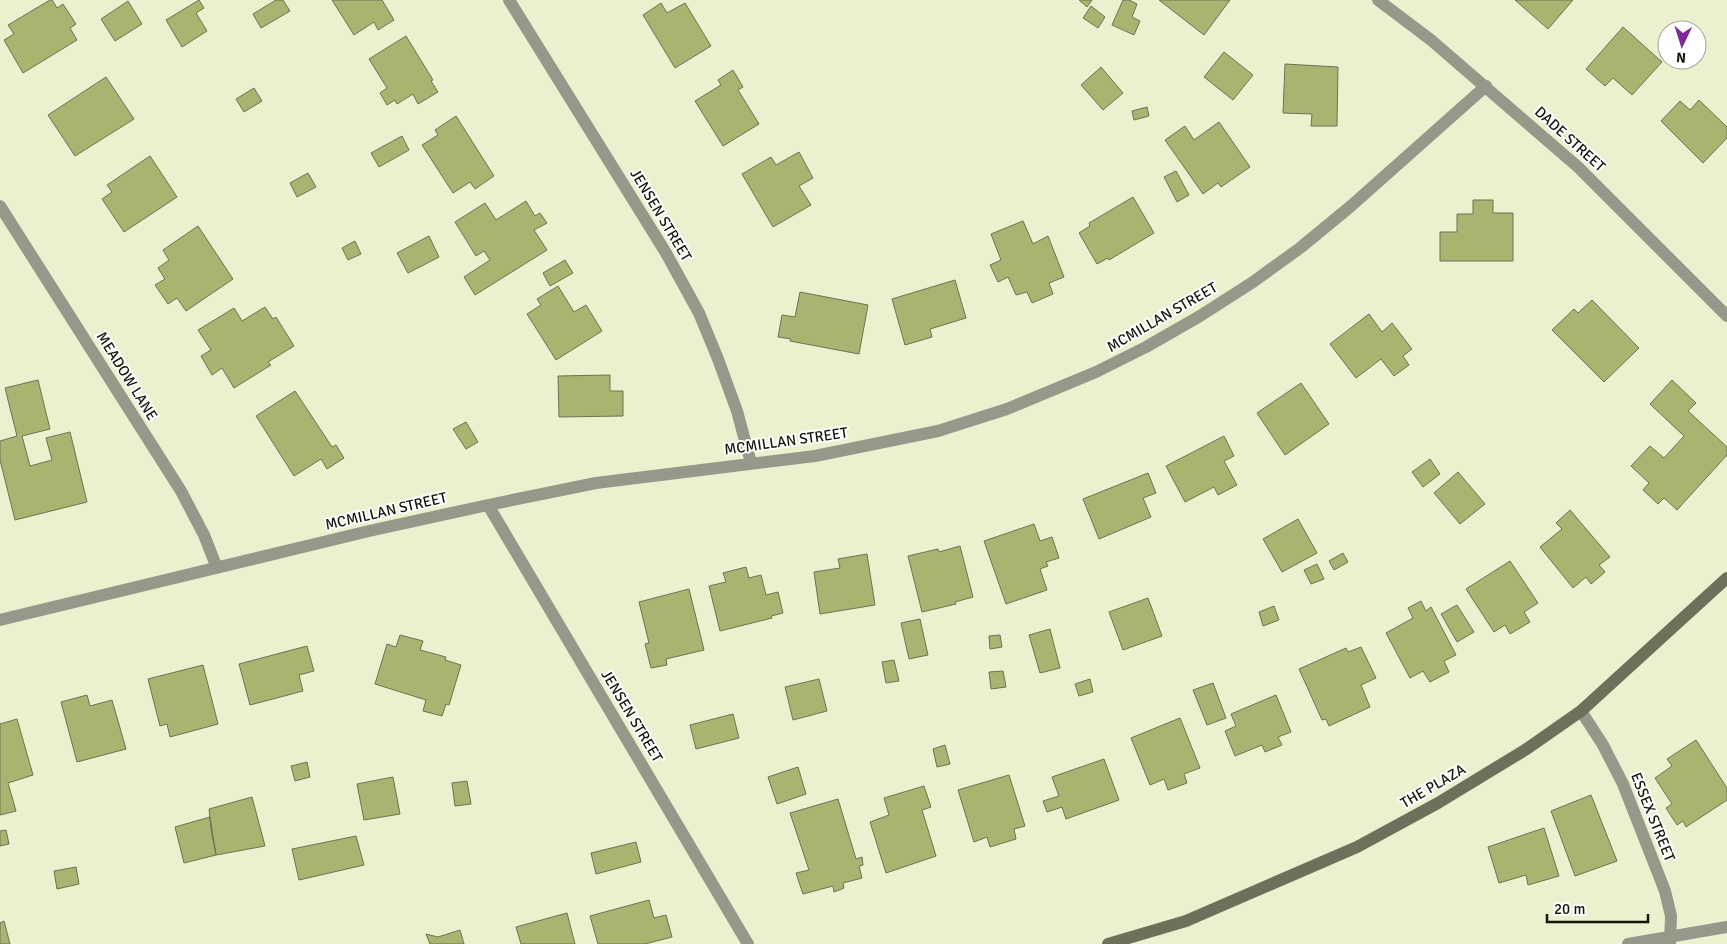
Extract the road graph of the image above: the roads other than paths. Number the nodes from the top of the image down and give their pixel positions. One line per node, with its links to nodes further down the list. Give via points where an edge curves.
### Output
1 (509, 0): 6 (street, JENSEN STREET, via 666,254 698,313 718,359)
2 (1378, 0): 3 (street, DADE STREET)
3 (1486, 86): 5 (street, DADE STREET, via 1578,167); 6 (street, MCMILLAN STREET, via 1300,248 1237,293 1146,347 1038,398 938,431 815,456)
4 (0, 206): 8 (street, MEADOW LANE, via 180,491 204,535)
5 (1727, 316)
6 (751, 463): 7 (street, MCMILLAN STREET, via 596,482)
7 (488, 505): 8 (street, MCMILLAN STREET); 14 (street, JENSEN STREET)
8 (217, 568): 10 (street, MCMILLAN STREET)
9 (1727, 578): 11 (main road, THE PLAZA)
10 (0, 620)
11 (1581, 711): 13 (street, ESSEX STREET, via 1604,745 1623,784 1666,890 1671,916); 15 (main road, THE PLAZA, via 1446,798 1357,847 1186,921)
12 (1727, 927): 13 (street)
13 (1670, 941): 16 (street)
14 (748, 944)
15 (1108, 944)
16 (1628, 944)

